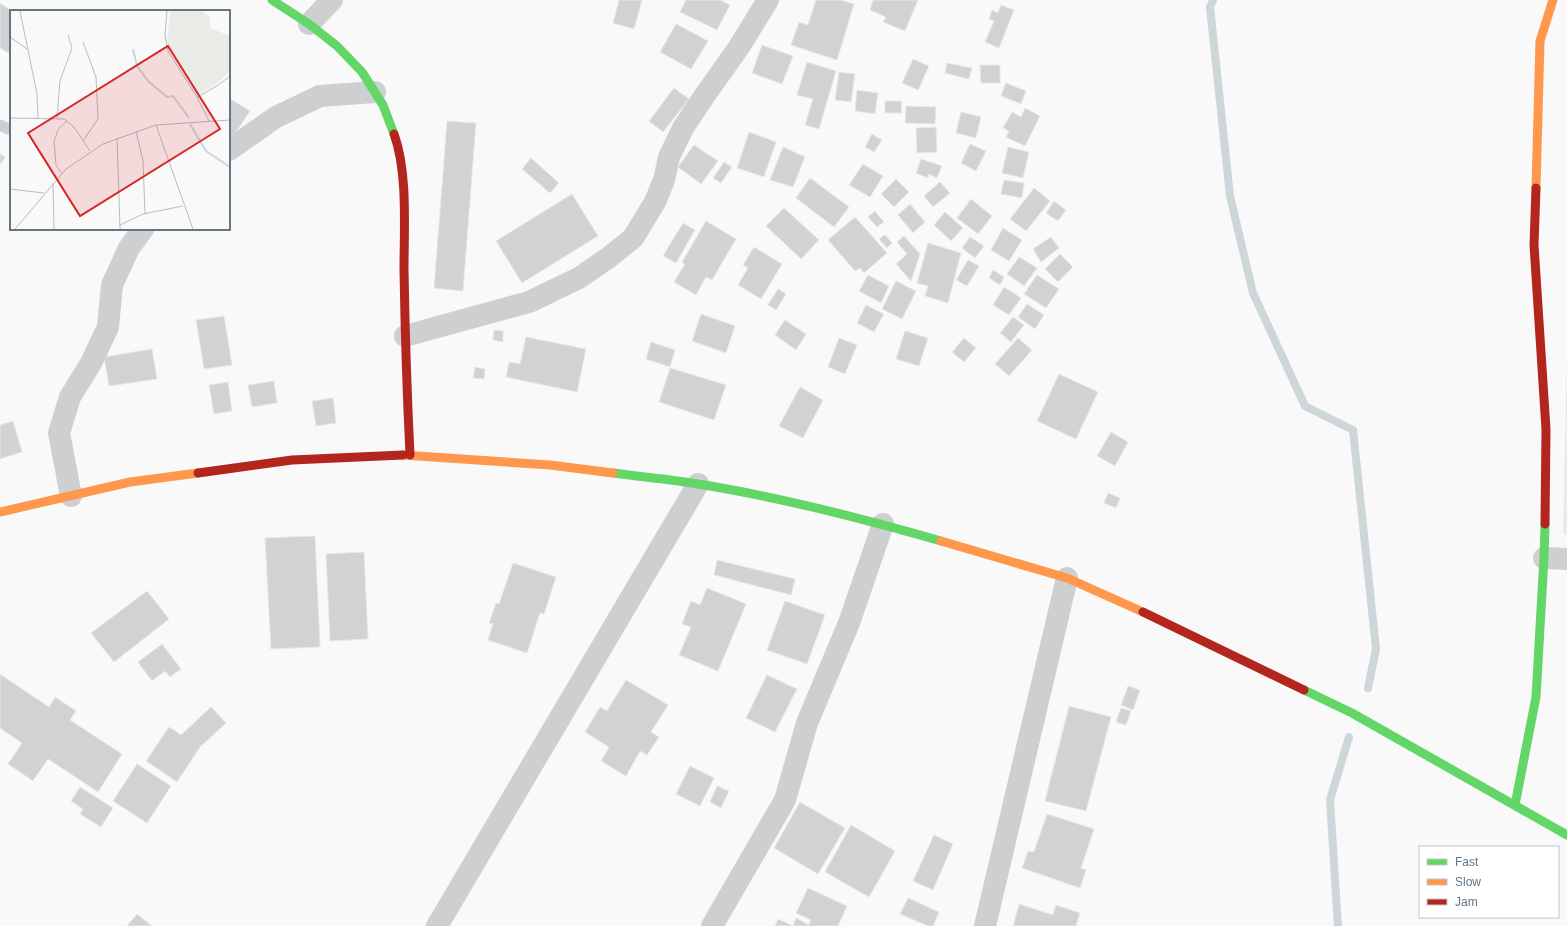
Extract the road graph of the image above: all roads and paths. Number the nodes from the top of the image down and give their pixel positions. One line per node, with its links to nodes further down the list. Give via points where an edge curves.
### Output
1 (272, 0): 5 (main road)
2 (332, 0): 5 (street)
3 (768, 0): 9 (street, via 739,48 683,128 669,157 664,180 655,202 633,238 579,278 529,302)
4 (1553, 0): 15 (main road, via 1540,41 1534,245 1546,429)
5 (309, 24): 6 (main road, via 337,46 362,72)
6 (375, 92): 7 (street, via 320,96 276,117); 9 (main road, via 383,105 397,142 403,176)
7 (230, 149)
8 (142, 230): 12 (street, via 130,248 112,285 108,327 91,363 70,397 59,433)
9 (405, 336): 10 (main road)
10 (410, 455): 11 (main road, via 550,465); 12 (main road, via 292,460 130,482)
11 (698, 484): 14 (main road); 20 (street)
12 (71, 496): 13 (main road)
13 (0, 512)
14 (883, 524): 17 (main road); 21 (street, via 850,623 807,723 785,800)
15 (1544, 558): 16 (street); 18 (main road, via 1536,697)
16 (1567, 560)
17 (1067, 578): 18 (main road, via 1148,614 1352,714); 22 (street)
18 (1515, 805): 19 (main road)
19 (1567, 835)
20 (437, 926)
21 (712, 926)
22 (986, 926)

